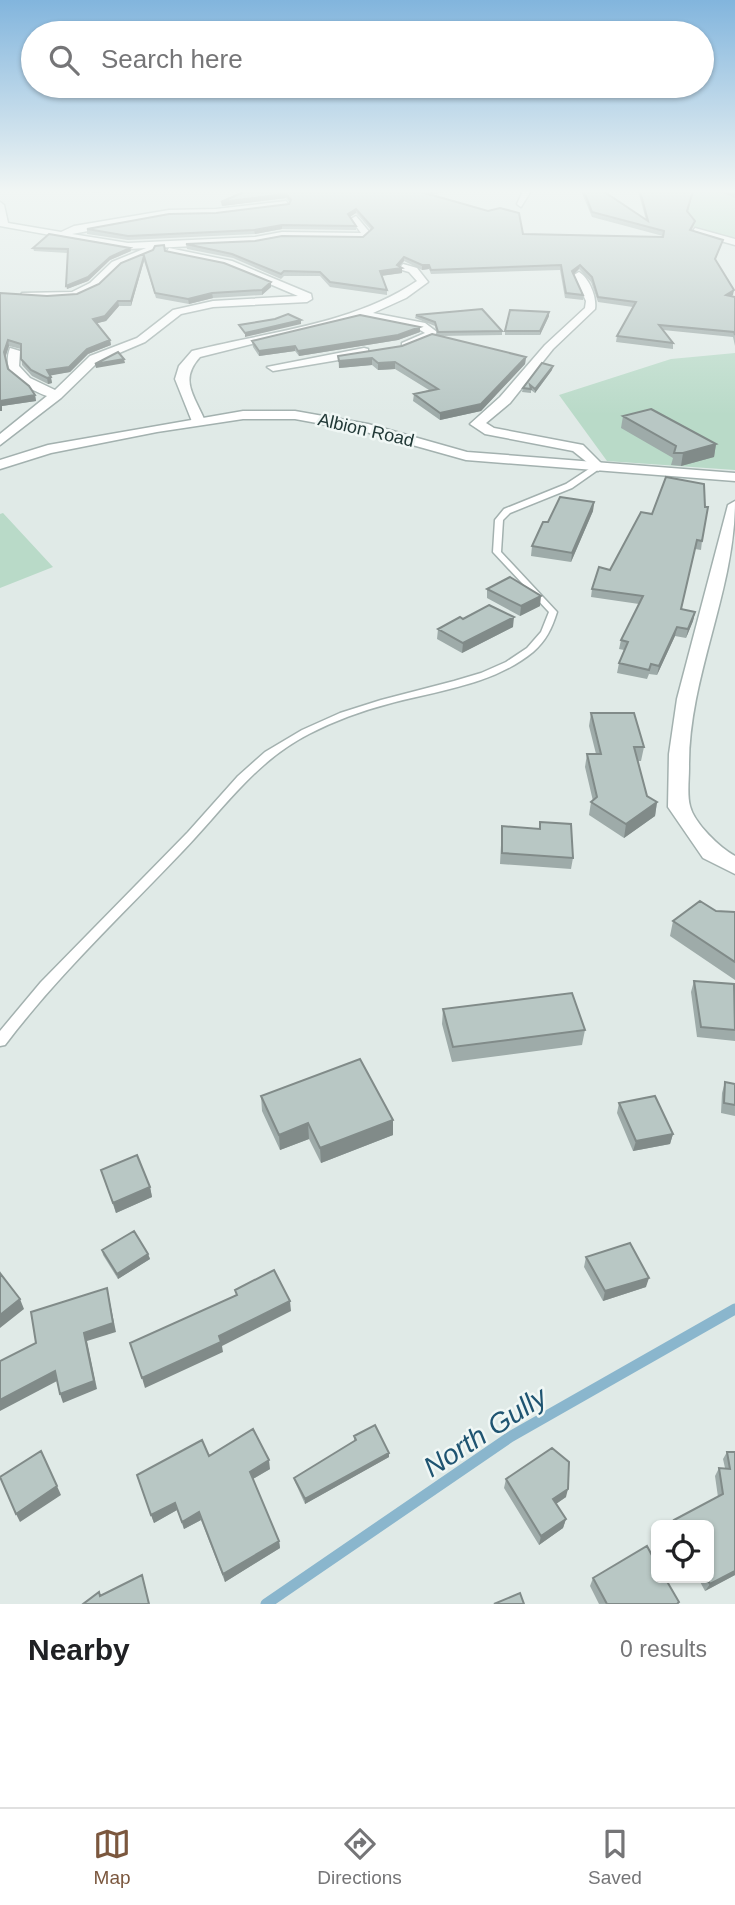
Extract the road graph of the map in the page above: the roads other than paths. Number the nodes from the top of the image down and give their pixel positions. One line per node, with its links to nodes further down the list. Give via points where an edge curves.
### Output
1 (114, 266): 5 (street, via 94,285 74,295)
2 (235, 266): 9 (street, via 308,298 213,304 177,312 141,340 94,359)
3 (403, 267): 6 (street, via 423,282 399,298)
4 (579, 275): 13 (street, via 590,309 477,424 490,431 578,448)
5 (26, 295)
6 (358, 313): 8 (street, via 421,325 431,332 416,342); 10 (street, via 196,354 181,379)
7 (14, 351): 9 (street, via 15,372 34,388)
8 (273, 367)
9 (57, 395): 11 (street)
10 (198, 421): 12 (street, Albion Road, via 82,442); 13 (street, Albion Road, via 295,415 368,428 466,456)
11 (0, 441)
12 (0, 465)
13 (598, 467): 14 (street, Albion Road); 18 (lane, via 569,486 508,511 499,520 497,552 553,612 551,627 541,639 513,662 483,675 381,702 271,751 250,767 191,837 52,974)
14 (735, 477): 15 (street)
15 (735, 486)
16 (735, 505): 17 (street, via 686,699 679,754 679,807 711,853)
17 (735, 866)
18 (0, 1041)

